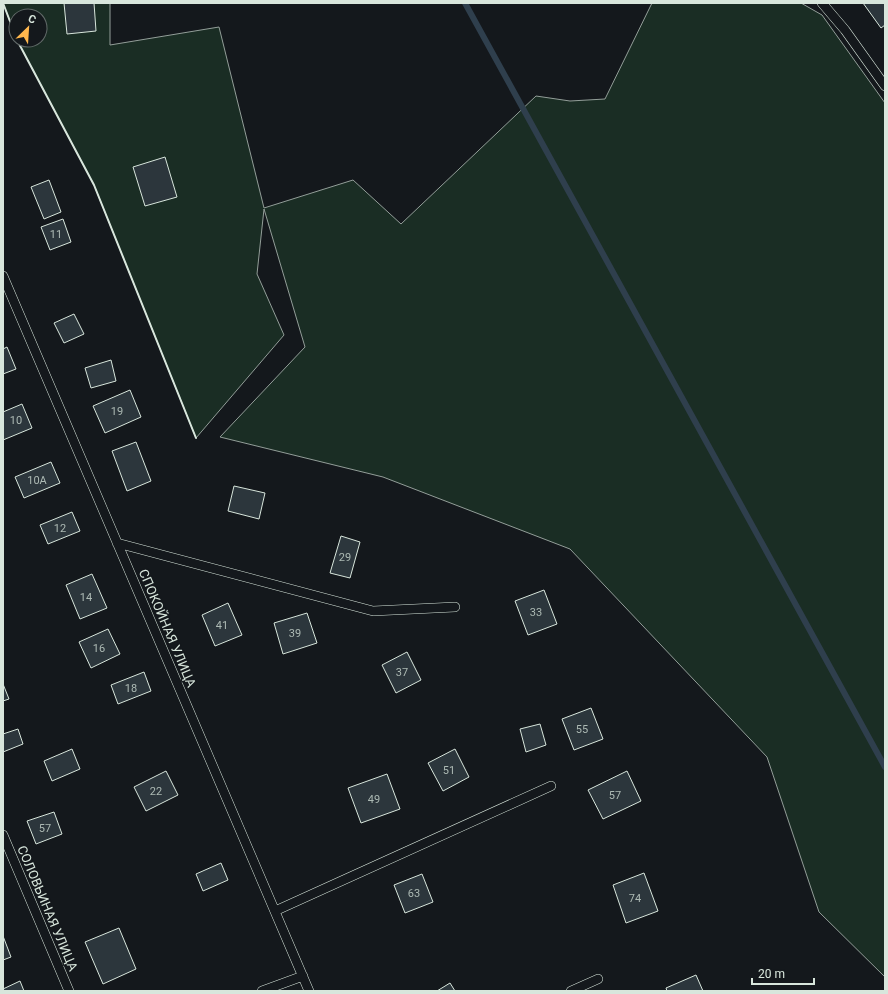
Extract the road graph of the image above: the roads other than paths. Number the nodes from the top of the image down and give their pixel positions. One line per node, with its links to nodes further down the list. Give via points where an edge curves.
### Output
1 (822, 3): 2 (lane)
2 (885, 86)
3 (3, 276): 4 (lane, СПОКОЙНАЯ УЛИЦА)
4 (117, 542): 5 (lane, via 373,611); 8 (lane, СПОКОЙНАЯ УЛИЦА)
5 (455, 607)
6 (550, 786): 8 (lane)
7 (3, 835): 11 (lane, СОЛОВЬИНАЯ УЛИЦА)
8 (275, 910): 9 (lane, СПОКОЙНАЯ УЛИЦА)
9 (303, 976): 12 (lane); 13 (lane, СПОКОЙНАЯ УЛИЦА)
10 (598, 979): 14 (lane)
11 (69, 991)
12 (262, 991)
13 (309, 991)
14 (571, 991)

